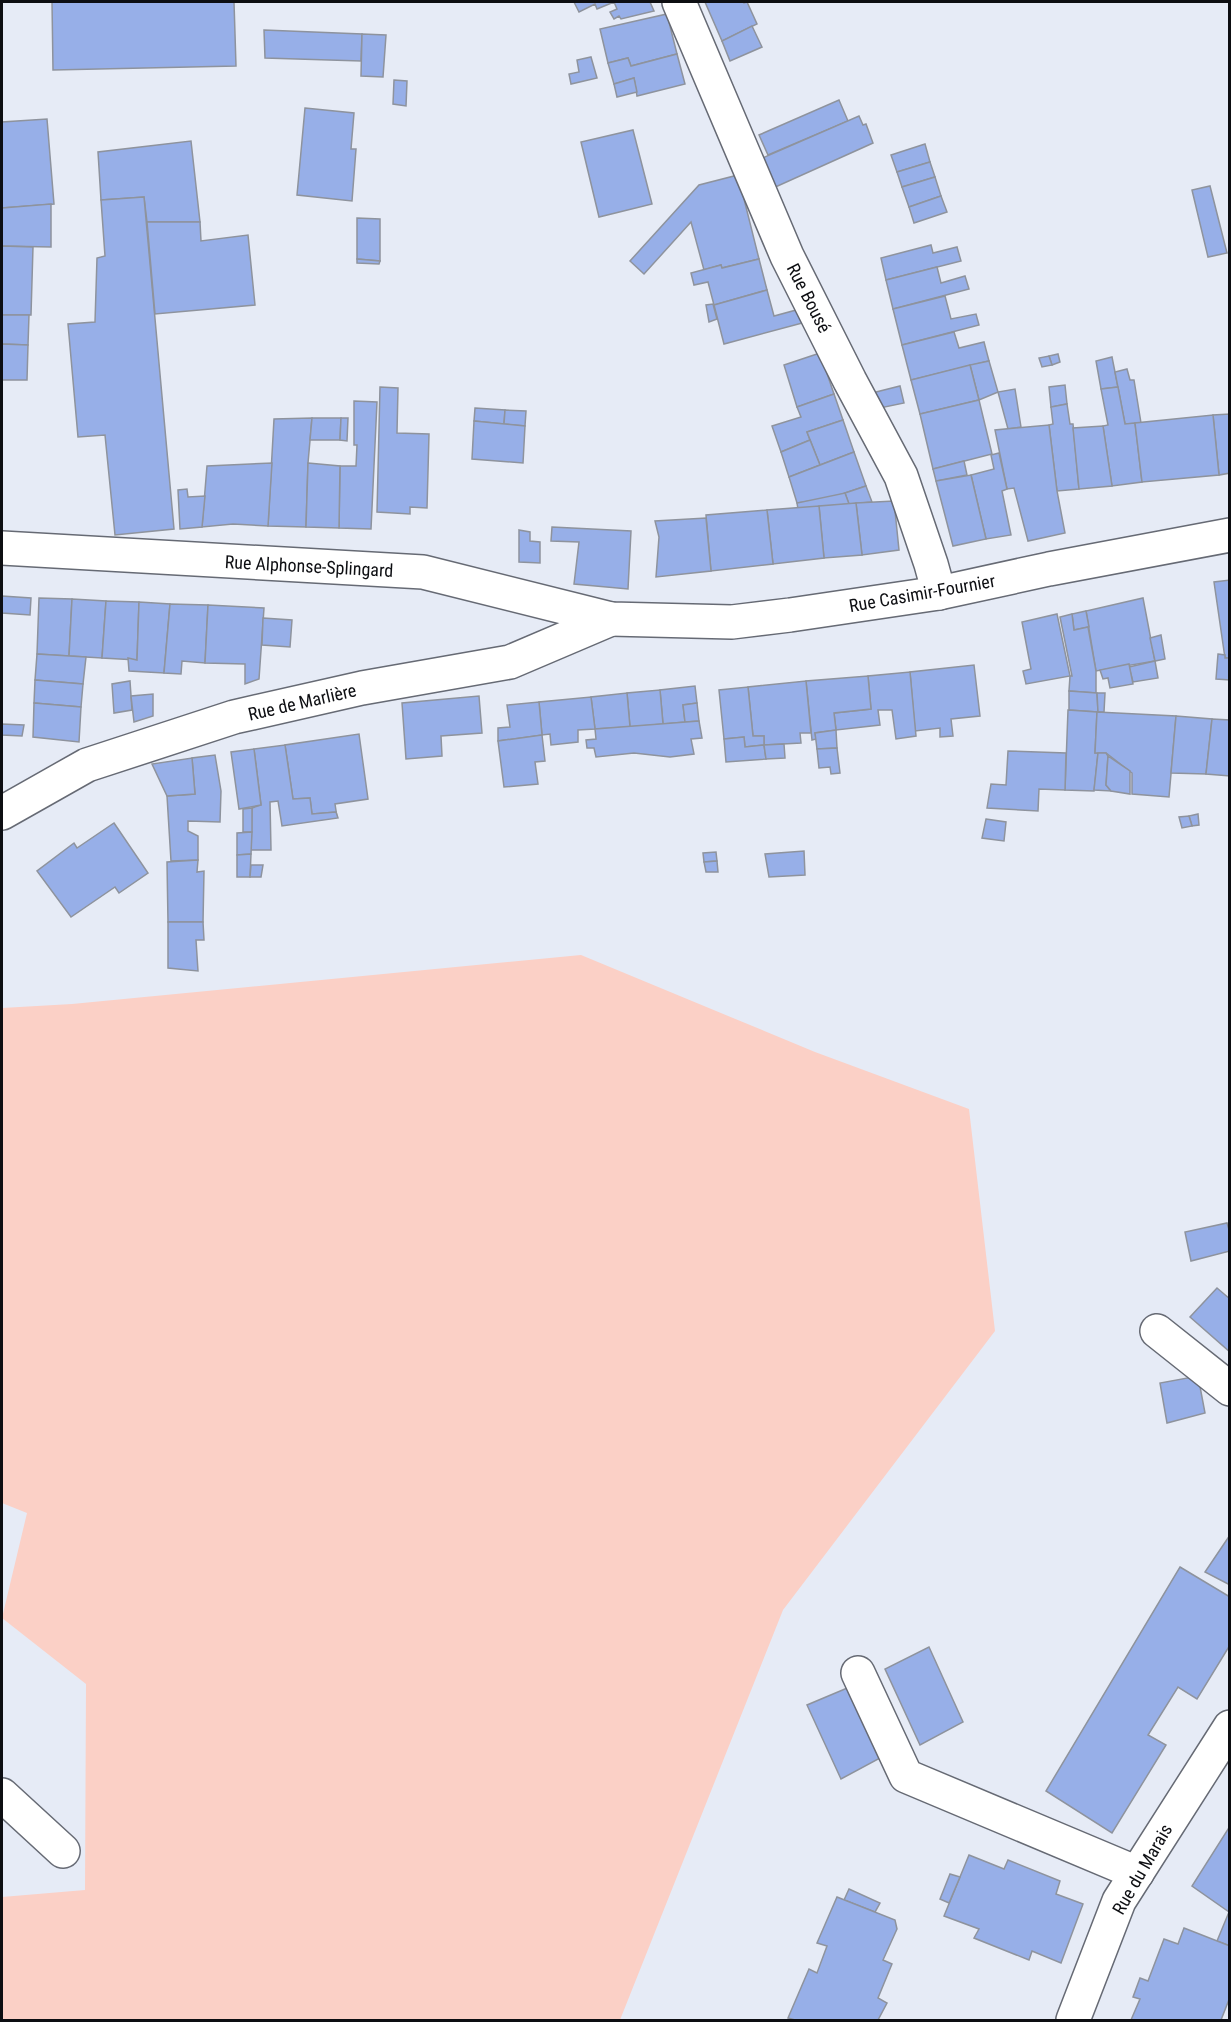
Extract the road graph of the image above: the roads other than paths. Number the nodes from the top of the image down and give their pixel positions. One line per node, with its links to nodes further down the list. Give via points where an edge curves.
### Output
1 (679, 2): 4 (street, Rue Bousé, via 787,256 901,476)
2 (1230, 535): 4 (street, Rue Casimir-Fournier)
3 (2, 548): 5 (street, Rue Alphonse-Splingard, via 423,572)
4 (939, 593): 5 (street, Rue Casimir-Fournier, via 732,622)
5 (611, 619): 6 (street, Rue de Marlière, via 510,662 362,688 223,721 87,765)
6 (2, 813)
7 (1157, 1331): 8 (street)
8 (1230, 1389)
9 (858, 1673): 13 (street, via 906,1776)
10 (1230, 1727): 13 (street, Rue du Marais)
11 (2, 1795): 12 (street)
12 (63, 1851)
13 (1137, 1873): 14 (street, Rue du Marais, via 1119,1901)
14 (1072, 2020)

